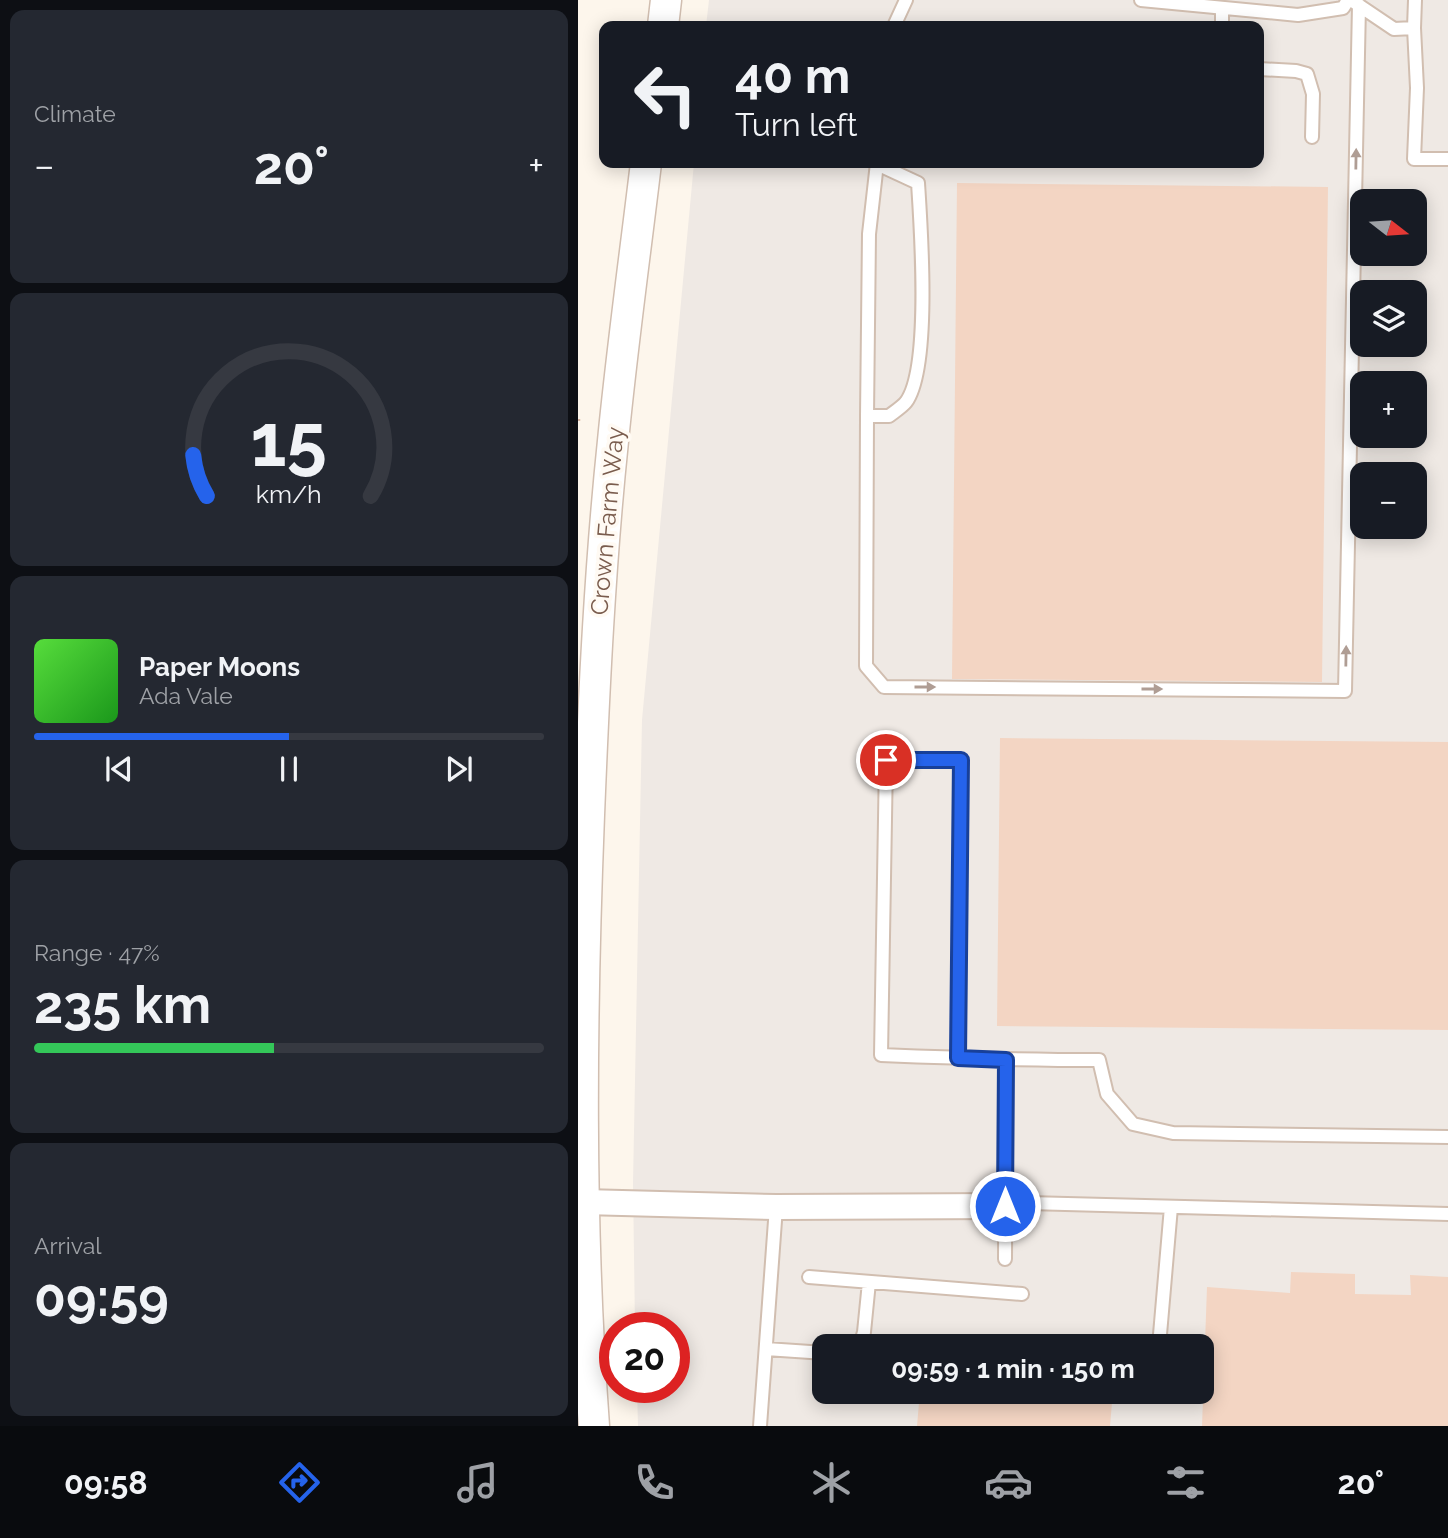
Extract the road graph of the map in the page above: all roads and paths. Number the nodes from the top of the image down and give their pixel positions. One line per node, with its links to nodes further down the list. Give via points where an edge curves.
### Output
1 (666, 0): 7 (street)
2 (906, 0): 8 (lane)
3 (1141, 0): 6 (lane)
4 (1415, 0): 10 (lane)
5 (1352, 2): 6 (lane, via 1343,8 1298,15); 10 (lane, via 1394,29); 17 (lane, one-way to 5, via 866,666 884,687 1345,691)
6 (1222, 8): 9 (lane)
7 (664, 21)
8 (896, 21)
9 (1222, 21)
10 (1414, 28): 13 (lane, via 1414,159)
11 (1264, 69): 12 (lane, via 1307,74 1313,94)
12 (1312, 137)
13 (1448, 159)
14 (645, 168): 21 (street, Crown Farm Way, via 612,442 600,604 584,950)
15 (876, 168): 17 (lane, via 869,234)
16 (887, 168): 17 (lane, via 918,183 920,365 906,402 890,416)
17 (867, 416)
18 (958, 1058): 18 (lane, via 961,760 886,760 881,1055); 19 (lane)
19 (1006, 1060): 20 (lane, via 1099,1060 1107,1094 1133,1124 1173,1133); 22 (lane)
20 (1448, 1138)
21 (584, 1202): 23 (street); 34 (street, Crown Farm Way)
22 (1005, 1206): 23 (street); 24 (lane); 26 (lane)
23 (776, 1207): 32 (lane)
24 (1171, 1207): 25 (lane); 31 (lane)
25 (1448, 1214)
26 (1005, 1259)
27 (809, 1277): 28 (lane)
28 (868, 1282): 29 (lane); 30 (lane)
29 (1022, 1294)
30 (863, 1334)
31 (1160, 1334)
32 (766, 1349): 33 (lane); 35 (lane)
33 (812, 1352)
34 (594, 1426)
35 (760, 1426)

